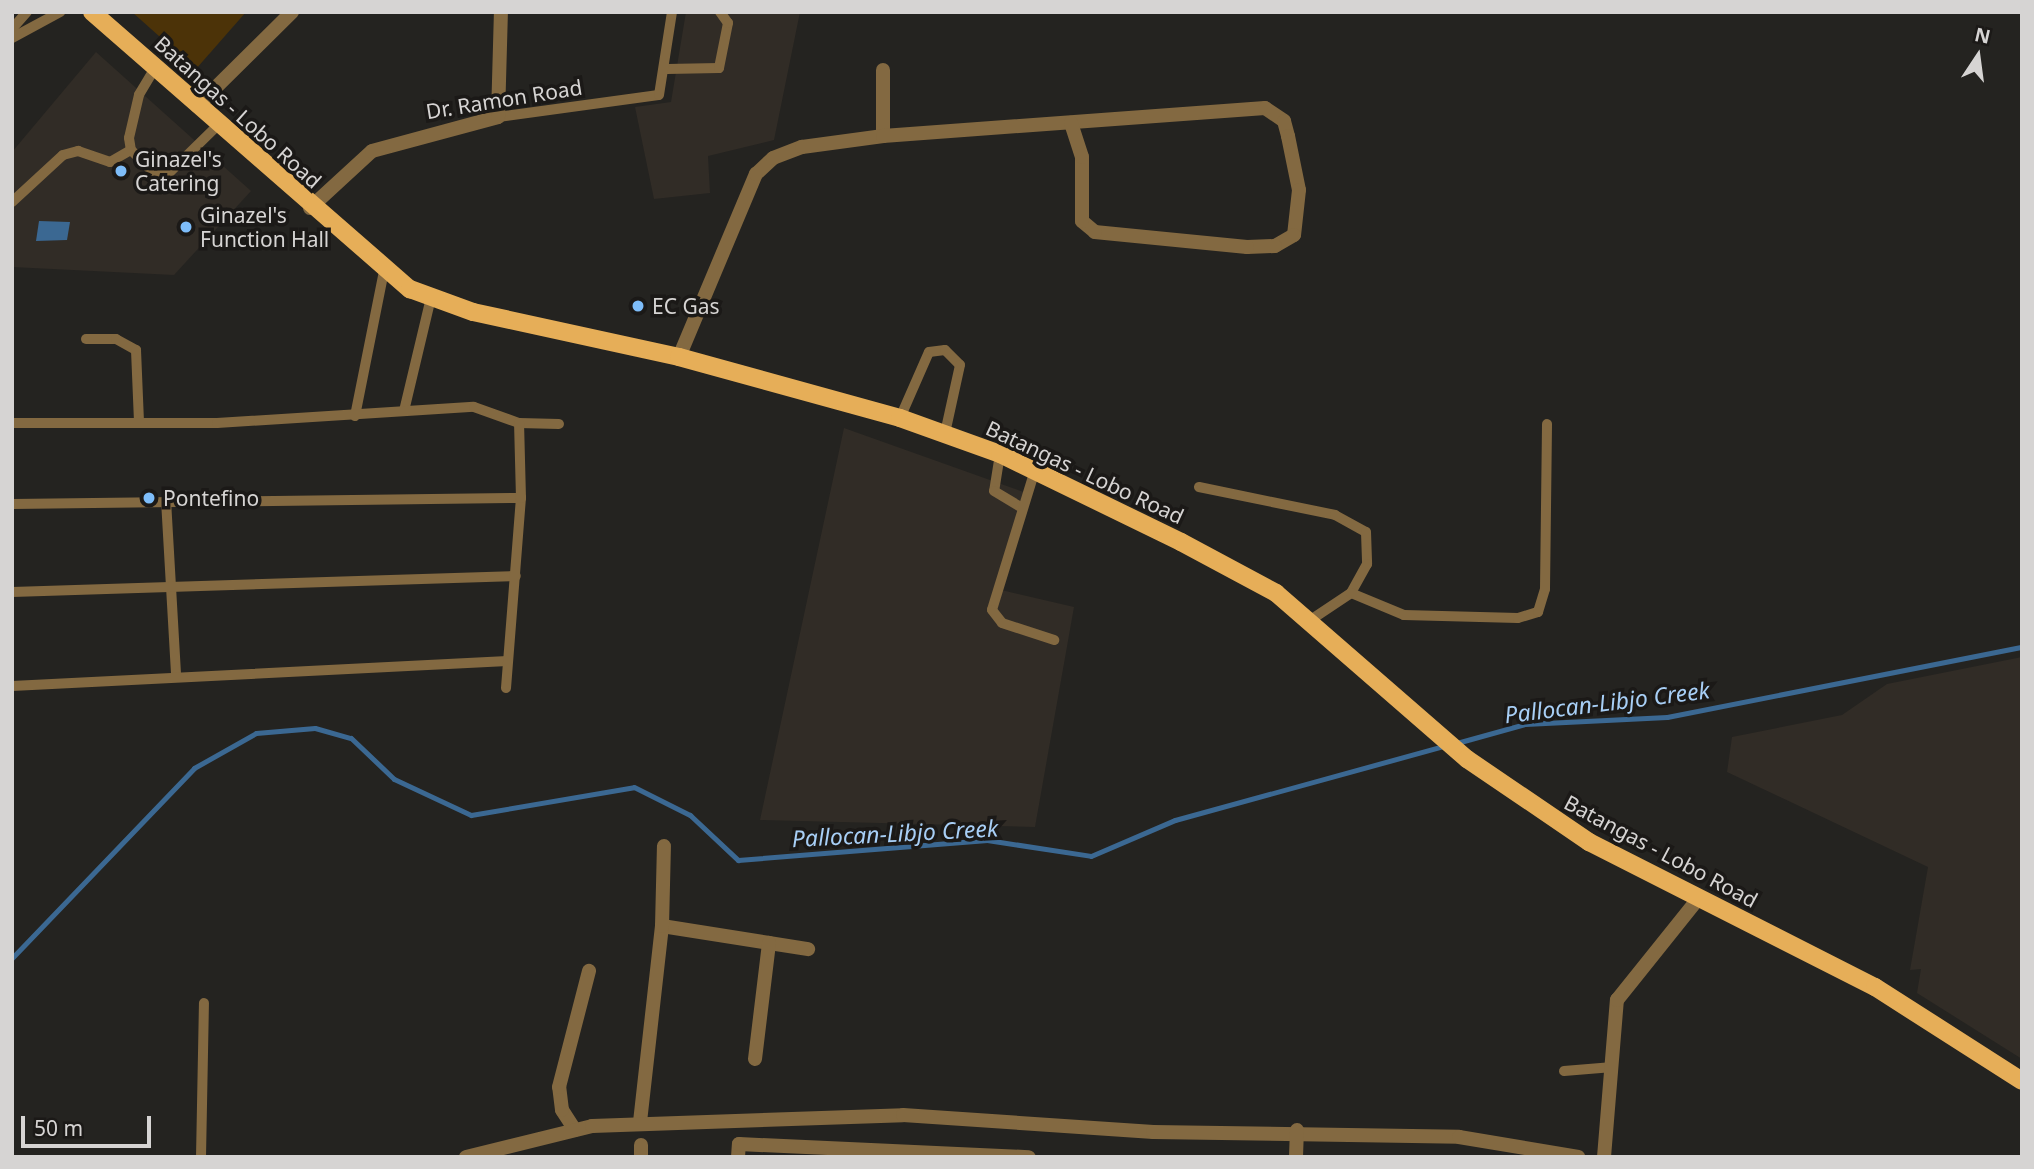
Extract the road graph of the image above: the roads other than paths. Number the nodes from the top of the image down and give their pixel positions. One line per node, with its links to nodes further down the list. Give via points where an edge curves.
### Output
1 (27, 12): 8 (lane)
2 (60, 12): 9 (lane)
3 (92, 12): 10 (main road, Batangas - Lobo Road)
4 (292, 12): 13 (street)
5 (501, 12): 14 (street)
6 (672, 12): 11 (lane)
7 (720, 12): 11 (lane, via 728,23 719,68)
8 (12, 29)
9 (12, 38)
10 (155, 68): 13 (main road, Batangas - Lobo Road); 18 (lane, via 139,95)
11 (667, 69): 14 (lane, Dr. Ramon Road, via 662,90 652,98)
12 (883, 70): 17 (street)
13 (197, 106): 16 (main road, Batangas - Lobo Road)
14 (499, 117): 20 (street, Dr. Ramon Road, via 420,133 372,151)
15 (1071, 123): 15 (street, via 1254,106 1276,112 1284,121 1299,190 1294,235 1275,246 1247,247 1095,232 1082,221 1082,157); 17 (street)
16 (218, 125): 18 (lane, via 164,174); 20 (main road, Batangas - Lobo Road)
17 (883, 136): 24 (street, via 802,147 773,158 756,174)
18 (131, 150): 19 (lane, via 110,162 78,151 63,155)
19 (12, 202)
20 (310, 208): 21 (main road, Batangas - Lobo Road)
21 (384, 271): 22 (main road, Batangas - Lobo Road); 26 (lane)
22 (431, 298): 24 (main road, Batangas - Lobo Road); 25 (lane)
23 (86, 339): 30 (lane, via 116,339 136,350)
24 (679, 357): 27 (main road, Batangas - Lobo Road)
25 (404, 411): 26 (lane); 29 (lane, via 474,407)
26 (355, 416): 30 (lane)
27 (900, 418): 33 (main road, Batangas - Lobo Road); 33 (lane, via 929,352 945,350 960,365)
28 (12, 423): 30 (lane)
29 (519, 423): 31 (lane); 37 (lane)
30 (139, 424)
31 (559, 424)
32 (1547, 424): 44 (lane, via 1545,589 1538,612 1518,618 1405,615)
33 (945, 433): 34 (main road, Batangas - Lobo Road)
34 (1000, 454): 35 (main road, Batangas - Lobo Road); 40 (lane, via 993,491)
35 (1035, 470): 40 (lane); 45 (main road, Batangas - Lobo Road, via 1240,571)
36 (1199, 487): 44 (lane, via 1356,522 1368,549)
37 (521, 498): 38 (lane); 41 (lane)
38 (166, 500): 39 (lane); 42 (lane)
39 (12, 504)
40 (1022, 508): 46 (lane, via 992,610 1002,623)
41 (516, 576): 42 (lane); 47 (lane)
42 (170, 583): 43 (lane); 48 (lane)
43 (12, 592)
44 (1351, 593): 45 (lane)
45 (1309, 621): 52 (main road, Batangas - Lobo Road, via 1468,759 1589,842)
46 (1054, 640)
47 (507, 661): 48 (lane); 50 (lane)
48 (176, 676): 49 (lane)
49 (12, 686)
50 (506, 688)
51 (664, 846): 53 (street)
52 (1698, 899): 59 (street, via 1617,1000); 61 (main road, Batangas - Lobo Road, via 1875,987)
53 (662, 926): 54 (street); 62 (street)
54 (769, 943): 55 (street); 58 (street)
55 (808, 949)
56 (589, 971): 63 (street, via 559,1087 562,1110)
57 (204, 1003): 66 (lane)
58 (755, 1059)
59 (1613, 1067): 60 (lane); 71 (street)
60 (1564, 1071)
61 (2022, 1081)
62 (640, 1122): 63 (street); 64 (street, via 904,1115 1153,1132)
63 (575, 1130): 67 (street)
64 (1297, 1130): 65 (street, via 1458,1137); 70 (street)
65 (1572, 1156)
66 (201, 1157)
67 (466, 1157)
68 (738, 1157): 69 (street, via 739,1144)
69 (1029, 1157)
70 (1297, 1157)
71 (1604, 1157)

